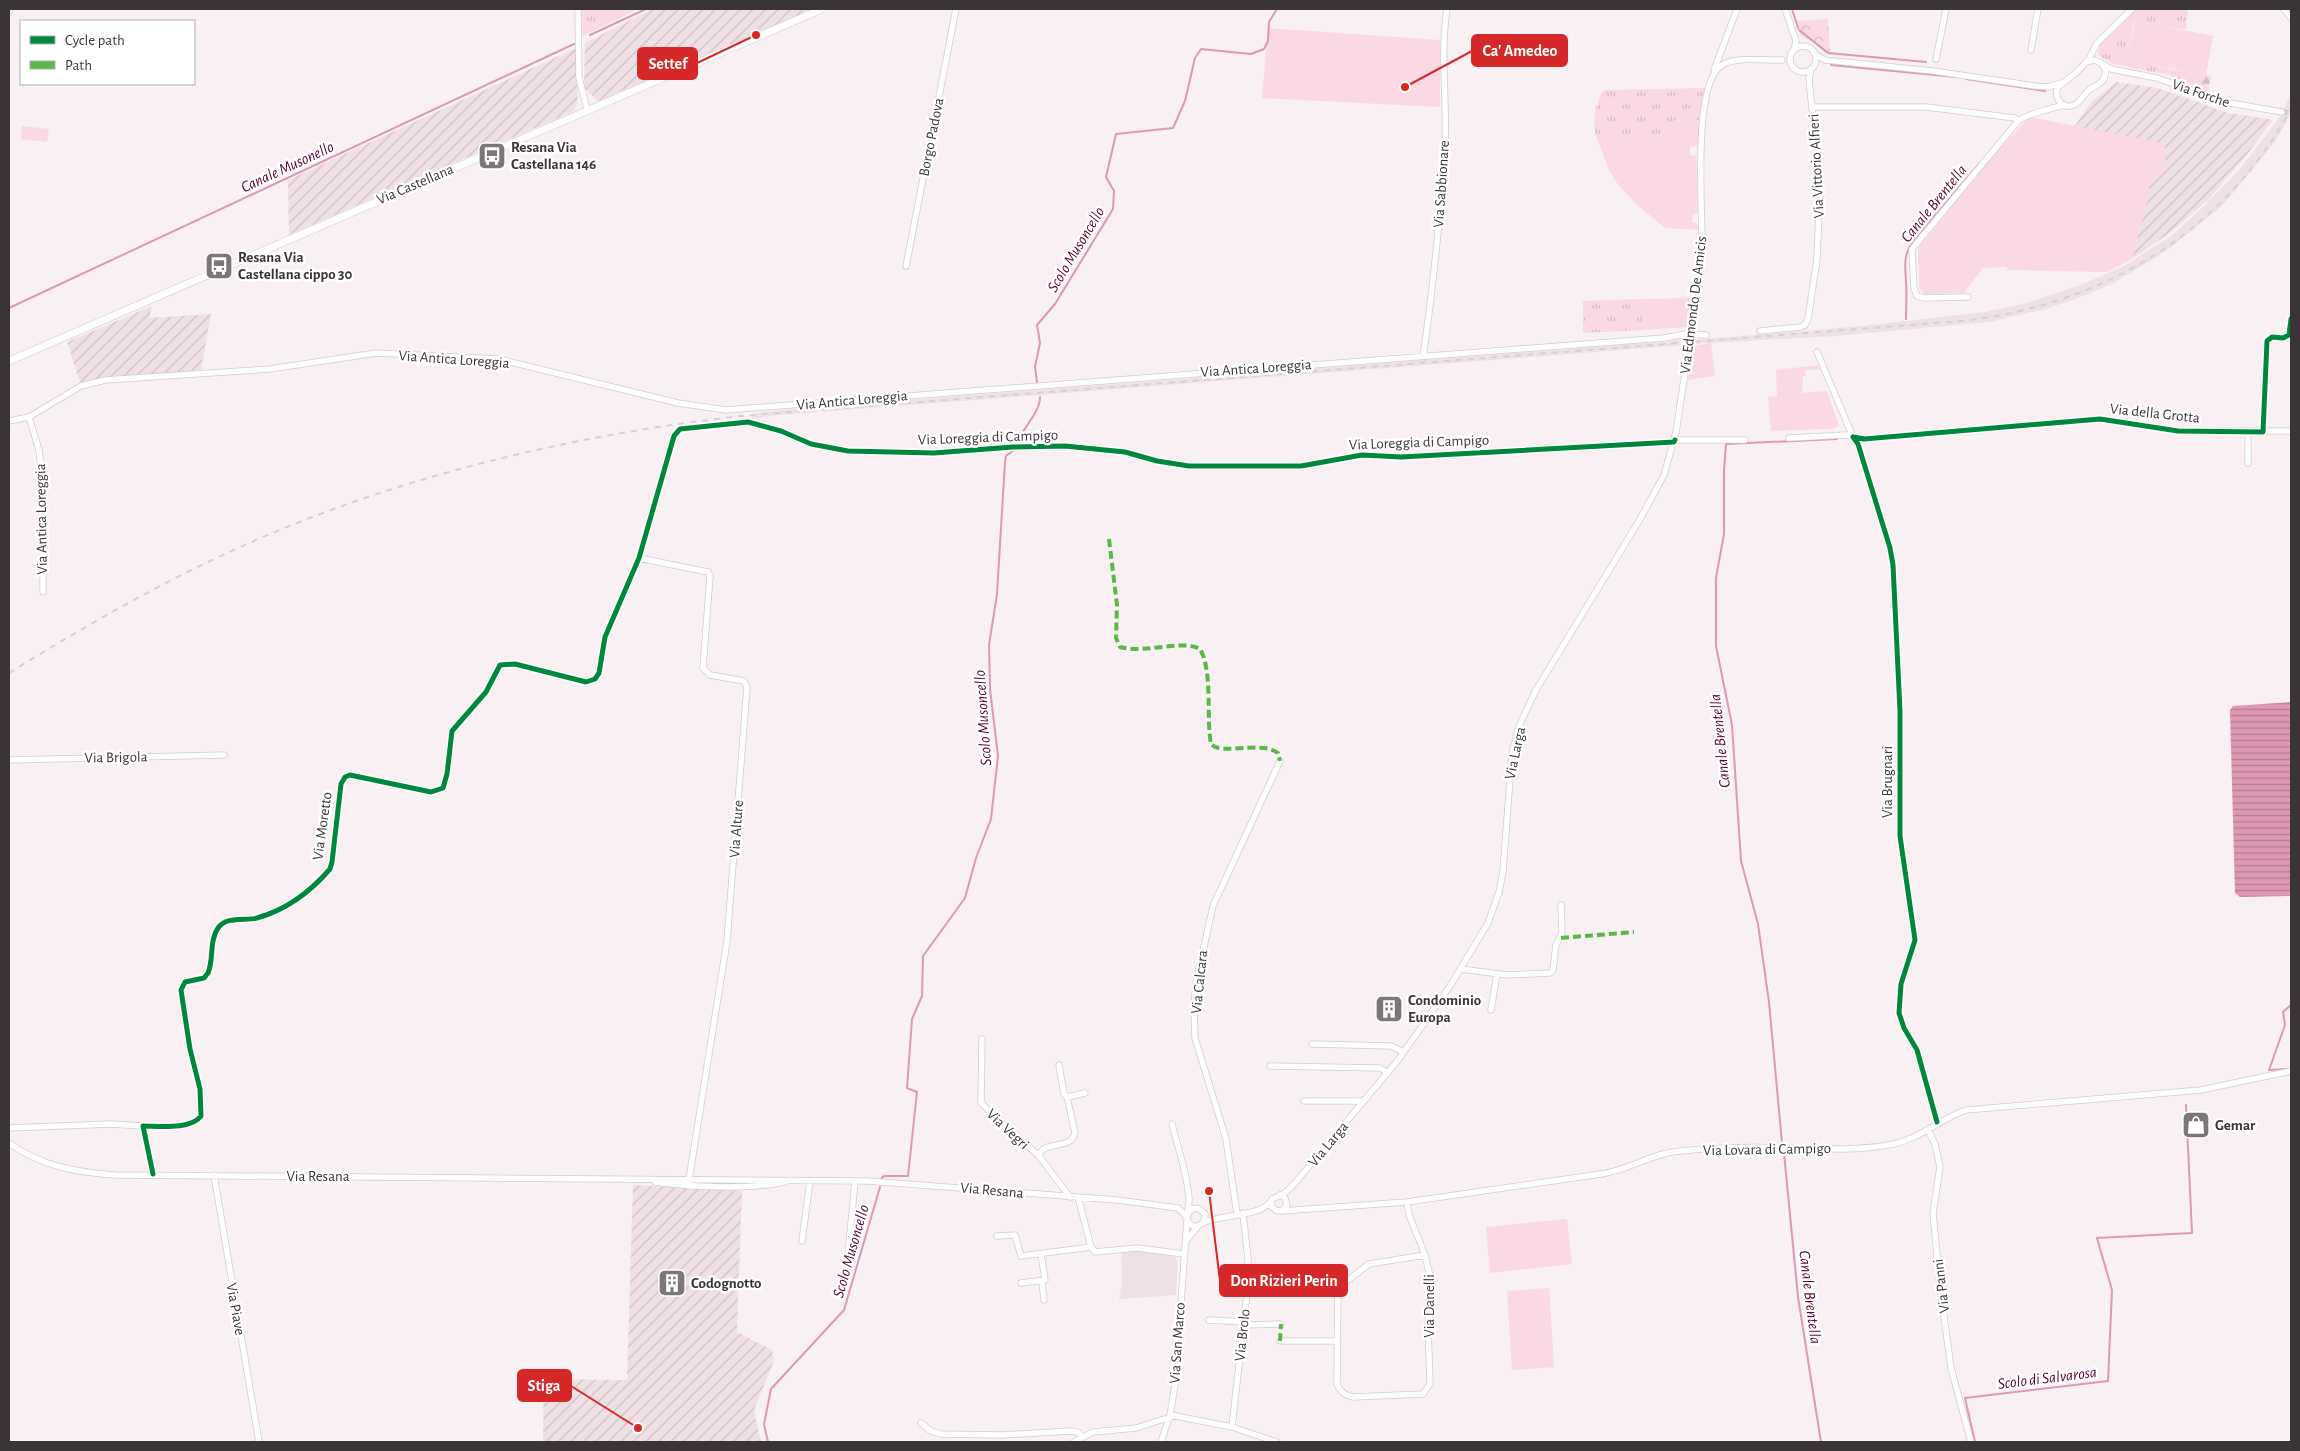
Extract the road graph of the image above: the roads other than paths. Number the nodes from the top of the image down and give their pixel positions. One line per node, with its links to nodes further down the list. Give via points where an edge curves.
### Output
1 (578, 9): 39 (street, via 579,77)
2 (822, 9): 39 (main road, Via Castellana)
3 (956, 9): 42 (street, Borgo Padova)
4 (1447, 9): 49 (street, Via Sabbionare, via 1445,140 1435,273)
5 (1737, 9): 13 (street, Via Edmondo De Amicis)
6 (1785, 9): 12 (street)
7 (1946, 9): 19 (street)
8 (2038, 9): 16 (street)
9 (2132, 9): 15 (street)
10 (2284, 9): 11 (street)
11 (2291, 18)
12 (1796, 40): 14 (street); 17 (street)
13 (1723, 47): 22 (street, via 1725,57); 31 (street, Via Edmondo De Amicis)
14 (1806, 47): 17 (street); 18 (street)
15 (2094, 48): 24 (street); 25 (street)
16 (2031, 50)
17 (1793, 52): 20 (street); 26 (street)
18 (1814, 54): 21 (street); 27 (street)
19 (1936, 59)
20 (1782, 60): 23 (street); 26 (street)
21 (1825, 60): 27 (street); 34 (street)
22 (1733, 61): 23 (street); 31 (street, via 1717,68)
23 (1752, 61): 31 (street, via 1727,66)
24 (2088, 61): 25 (street); 33 (street)
25 (2101, 63): 29 (street, Via Forche); 30 (street)
26 (1792, 65): 28 (street)
27 (1812, 67): 28 (street); 32 (street, Via Vittorio Alfieri)
28 (1802, 72): 32 (street)
29 (2120, 72): 30 (street); 40 (street, Via Forche, via 2157,78 2241,106)
30 (2105, 78): 36 (street, via 2088,90 2077,104)
31 (1712, 79): 46 (street, Via Edmondo De Amicis, via 1701,134 1703,244)
32 (1809, 79): 37 (street, Via Vittorio Alfieri)
33 (2061, 83): 34 (street); 35 (street)
34 (2048, 87): 35 (street)
35 (2056, 95): 36 (street); 38 (street)
36 (2065, 105): 38 (street)
37 (1813, 106): 41 (street, via 1926,107 2015,118); 45 (street, Via Vittorio Alfieri, via 1820,187 1817,259 1808,319 1801,327)
38 (2053, 108): 41 (street, via 2028,114)
39 (587, 110): 50 (main road, Via Castellana)
40 (2282, 112)
41 (2018, 121): 43 (street, via 1912,251 1917,296)
42 (906, 266)
43 (1968, 297)
44 (2291, 319): 55 (street, via 2289,335 2267,340)
45 (1760, 331)
46 (1691, 334): 47 (street); 49 (street, Via Antica Loreggia); 59 (street, Via Edmondo De Amicis)
47 (1706, 335)
48 (1817, 352): 56 (street, Via Brugnari)
49 (1423, 358): 51 (street, Via Antica Loreggia, via 726,410 678,403 498,359 376,353 270,369 105,380 81,386)
50 (9, 361)
51 (29, 417): 52 (street, Via Antica Loreggia); 62 (street, Via Antica Loreggia, via 39,450 43,487)
52 (9, 421)
53 (2291, 431): 55 (street, Via della Grotta)
54 (2248, 432): 55 (street, Via della Grotta); 56 (street, Via della Grotta, via 2178,431 2100,420 1864,439); 60 (street)
55 (2263, 432)
56 (1853, 437): 57 (street); 81 (street, Via Brugnari, via 1861,453 1893,565 1900,711 1900,836 1915,940 1901,984 1899,1014 1917,1050)
57 (1789, 438)
58 (1745, 440): 59 (street, Via Loreggia di Campigo)
59 (1675, 441): 61 (street, Via Loreggia di Campigo, via 1401,458 1362,455 1301,466 1189,466 1125,452 1065,446 934,453 848,451 818,446 753,423 683,428 675,433); 67 (street, Via Larga, via 1658,490 1536,690 1522,720 1510,763 1499,892 1488,923)
60 (2248, 463)
61 (639, 558): 83 (street, Via Moretto, via 605,637 600,670 594,679 584,682 503,663 483,696 452,730 445,785 440,791 431,792 350,775 345,777 340,784 330,869 299,898 285,905 257,918 222,923 214,938 208,973 204,978 183,984 181,990 200,1089 201,1116 187,1124); 92 (street, Via Alture, via 708,572 703,668 710,675 744,680 747,687 727,941)
62 (43, 592)
63 (224, 755): 64 (street, Via Brigola)
64 (9, 760)
65 (1280, 761): 104 (street, Via Calcara, via 1213,906 1196,982 1195,1038 1226,1138)
66 (1561, 905): 68 (street, via 1562,933 1556,945 1552,970 1528,975)
67 (1460, 969): 68 (street); 72 (street, Via Larga)
68 (1496, 974): 69 (street)
69 (1490, 1010)
70 (982, 1039): 87 (street, Via Vegri, via 982,1104)
71 (1312, 1044): 72 (street, via 1391,1046)
72 (1404, 1052): 76 (street, Via Larga)
73 (1059, 1065): 78 (street)
74 (1270, 1066): 76 (street, via 1380,1068)
75 (2291, 1071): 81 (street, Via Lovara di Campigo, via 2165,1094 1980,1108)
76 (1388, 1073): 80 (street, Via Larga)
77 (1085, 1093): 78 (street)
78 (1067, 1097): 87 (street, Via Vegri, via 1076,1133 1074,1139 1045,1148)
79 (1304, 1101): 80 (street, Via Larga)
80 (1364, 1101): 93 (street, Via Larga)
81 (1937, 1122): 85 (street, Via Lovara di Campigo)
82 (1172, 1124): 95 (street)
83 (143, 1126): 84 (street); 88 (street)
84 (9, 1128)
85 (1928, 1130): 100 (street, Via Lovara di Campigo, via 1894,1144 1862,1147 1820,1150 1744,1146 1676,1152 1607,1174); 133 (street, Via Panni, via 1940,1167 1933,1214 1940,1287 1952,1368)
86 (9, 1143): 88 (street, Via Resana, via 32,1158 67,1170 114,1175)
87 (1039, 1156): 96 (street, Via Vegri)
88 (153, 1174): 89 (street, Via Resana)
89 (214, 1175): 92 (street, Via Resana, via 633,1179); 129 (street, Via Piave)
90 (810, 1180): 91 (street, Via Resana); 92 (street, Via Resana, via 734,1179); 108 (street)
91 (856, 1181): 96 (street, Via Resana); 118 (street)
92 (688, 1183)
93 (1292, 1187): 94 (street, Via Larga); 99 (street, Via Larga)
94 (1280, 1195): 98 (street); 99 (street)
95 (1189, 1196): 103 (street); 103 (street)
96 (1070, 1197): 97 (street, Via Resana)
97 (1078, 1197): 103 (street, Via Resana); 110 (street)
98 (1271, 1200): 102 (street, via 1272,1208); 104 (street, Via Lovara di Campigo, via 1265,1208)
99 (1286, 1202): 101 (street, Via Lovara di Campigo, via 1291,1209); 102 (street, via 1284,1209)
100 (1407, 1202): 101 (street, Via Lovara di Campigo); 113 (street, Via Danelli)
101 (1302, 1210): 102 (street, Via Lovara di Campigo)
102 (1279, 1211): 104 (street, Via Lovara di Campigo)
103 (1192, 1212): 105 (street, Via Lovara di Campigo); 106 (street, via 1205,1217); 106 (street, via 1193,1226); 109 (street, Via San Marco)
104 (1243, 1214): 105 (street, Via Lovara di Campigo); 117 (street, Via Brolo)
105 (1224, 1216): 106 (street, Via Lovara di Campigo)
106 (1201, 1224): 109 (street, Via San Marco)
107 (997, 1236): 111 (street, via 1015,1235 1020,1256)
108 (802, 1241)
109 (1186, 1243): 112 (street, Via San Marco)
110 (1091, 1247): 111 (street); 112 (street, via 1100,1253 1137,1248)
111 (1041, 1254): 114 (street, via 1045,1280)
112 (1184, 1254): 125 (street, Via San Marco)
113 (1425, 1255): 115 (street, via 1369,1264 1348,1280); 124 (street, Via Danelli, via 1430,1287 1430,1384 1426,1391 1418,1395 1346,1396 1338,1384)
114 (1042, 1281): 116 (street); 119 (street)
115 (1338, 1282): 117 (street); 124 (street)
116 (1021, 1283)
117 (1248, 1284): 121 (street, Via Brolo)
118 (845, 1286)
119 (1044, 1300)
120 (1209, 1320): 121 (street)
121 (1244, 1324): 122 (street); 127 (street, Via Brolo)
122 (1281, 1324)
123 (1280, 1341): 124 (street)
124 (1338, 1341)
125 (1170, 1417): 127 (street); 128 (street, via 1140,1427); 131 (street, Via San Marco)
126 (921, 1423): 128 (street, via 930,1431 941,1434 1071,1431)
127 (1232, 1427): 132 (street)
128 (1082, 1436): 130 (street)
129 (259, 1442)
130 (1074, 1442)
131 (1161, 1442)
132 (1276, 1442)
133 (1971, 1442)

